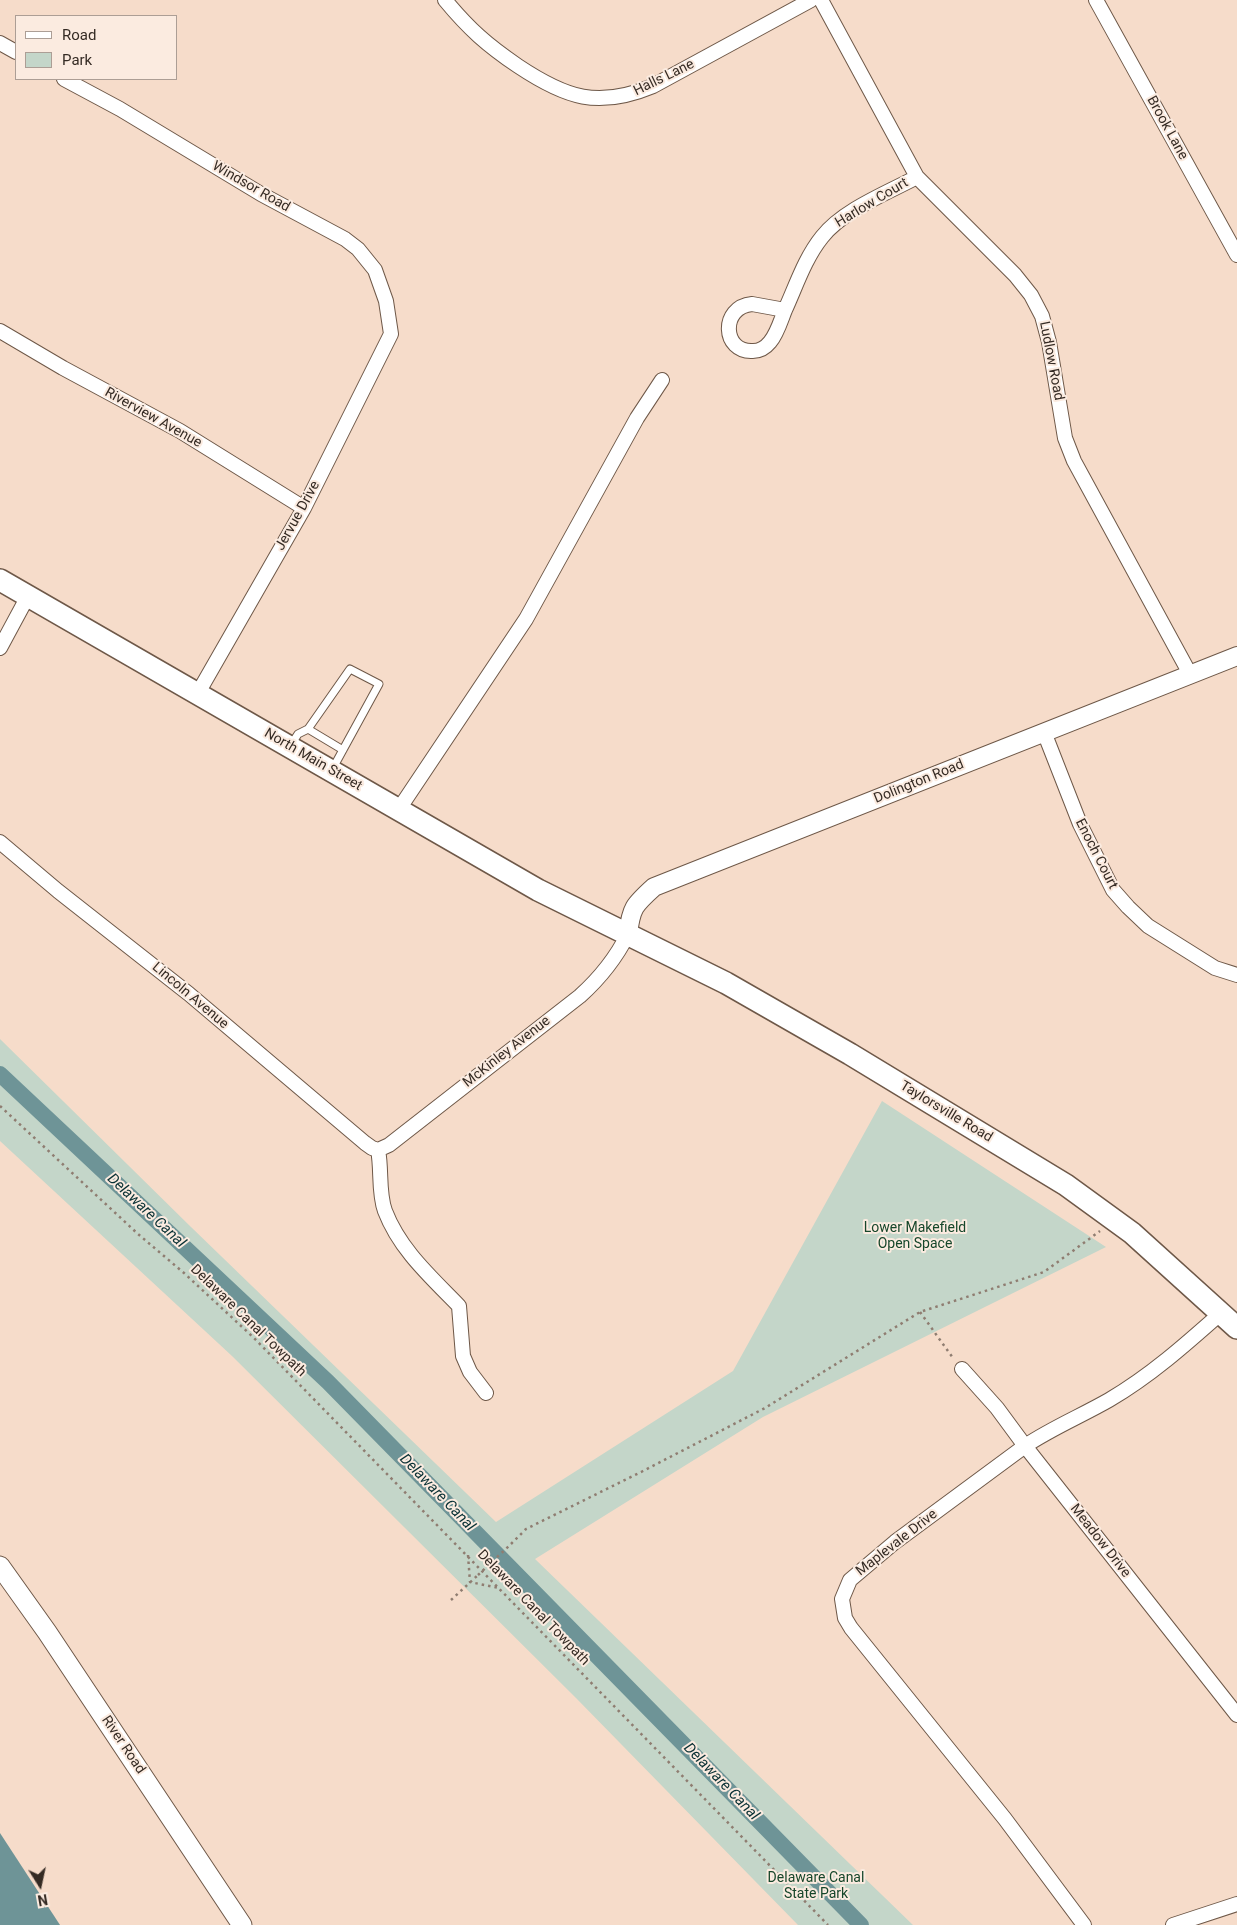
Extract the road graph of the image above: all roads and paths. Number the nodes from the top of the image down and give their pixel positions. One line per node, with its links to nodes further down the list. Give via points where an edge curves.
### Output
1 (445, 0): 2 (street, Halls Lane, via 490,48 540,81 577,96 596,98 632,94 653,86)
2 (811, 0)
3 (821, 0): 8 (street, Ludlow Road)
4 (1096, 0): 9 (street, Brook Lane)
5 (0, 42): 6 (street)
6 (15, 51)
7 (66, 80): 12 (street, Windsor Road, via 358,249 375,270 386,301)
8 (917, 177): 10 (street, Harlow Court, via 851,213 823,236); 19 (street, Ludlow Road, via 1016,275 1032,295 1049,342 1065,438 1074,461)
9 (1237, 255)
10 (785, 310)
11 (0, 331): 14 (street, Riverview Avenue, via 180,431)
12 (391, 334): 14 (street, Jervue Drive)
13 (662, 380): 26 (street, via 526,619)
14 (304, 508): 20 (street, Jervue Drive)
15 (0, 580): 16 (main road, North Main Street)
16 (28, 596): 17 (street); 20 (main road, North Main Street)
17 (0, 648)
18 (1237, 656): 19 (street, Dolington Road)
19 (1190, 674): 22 (street, Dolington Road)
20 (198, 694): 23 (main road, North Main Street)
21 (308, 729): 23 (lane, via 298,734); 24 (lane); 24 (lane, via 350,669 379,684)
22 (1044, 732): 28 (street, Dolington Road, via 654,887 631,912); 29 (street, Enoch Court, via 1080,824 1114,890 1148,926 1214,968)
23 (290, 746): 25 (main road, North Main Street)
24 (343, 750): 25 (lane)
25 (332, 770): 26 (main road, North Main Street)
26 (399, 809): 28 (main road, North Main Street, via 538,890)
27 (0, 842): 31 (street, Lincoln Avenue, via 58,892 189,994)
28 (628, 934): 31 (street, McKinley Avenue, via 596,982); 32 (main road, Taylorsville Road, via 726,983 850,1054 1066,1185)
29 (1237, 975)
30 (0, 1106): 39 (path, Delaware Canal Towpath, via 254,1338)
31 (379, 1154): 37 (street, via 385,1211 410,1256 459,1306 463,1356 470,1372)
32 (1116, 1220): 33 (path, via 1044,1272); 34 (main road, Taylorsville Road)
33 (920, 1312): 36 (path); 41 (path, bridge, via 765,1408 526,1529)
34 (1221, 1313): 35 (main road, Taylorsville Road); 38 (street, Maplevale Drive, via 1174,1355 1136,1383)
35 (1237, 1328)
36 (962, 1369): 38 (street, Meadow Drive)
37 (486, 1393)
38 (1025, 1446): 44 (street, Meadow Drive); 48 (street, Maplevale Drive, via 903,1536 850,1580 842,1599 843,1608 850,1628 1005,1819)
39 (468, 1555): 41 (path); 42 (path, Delaware Canal Towpath)
40 (0, 1566): 46 (main road, River Road, via 53,1640)
41 (470, 1582): 42 (path); 43 (path)
42 (500, 1588): 47 (path, Delaware Canal Towpath)
43 (450, 1600)
44 (1237, 1715)
45 (1237, 1904): 49 (street)
46 (242, 1925)
47 (828, 1925)
48 (1084, 1925)
49 (1173, 1925)

